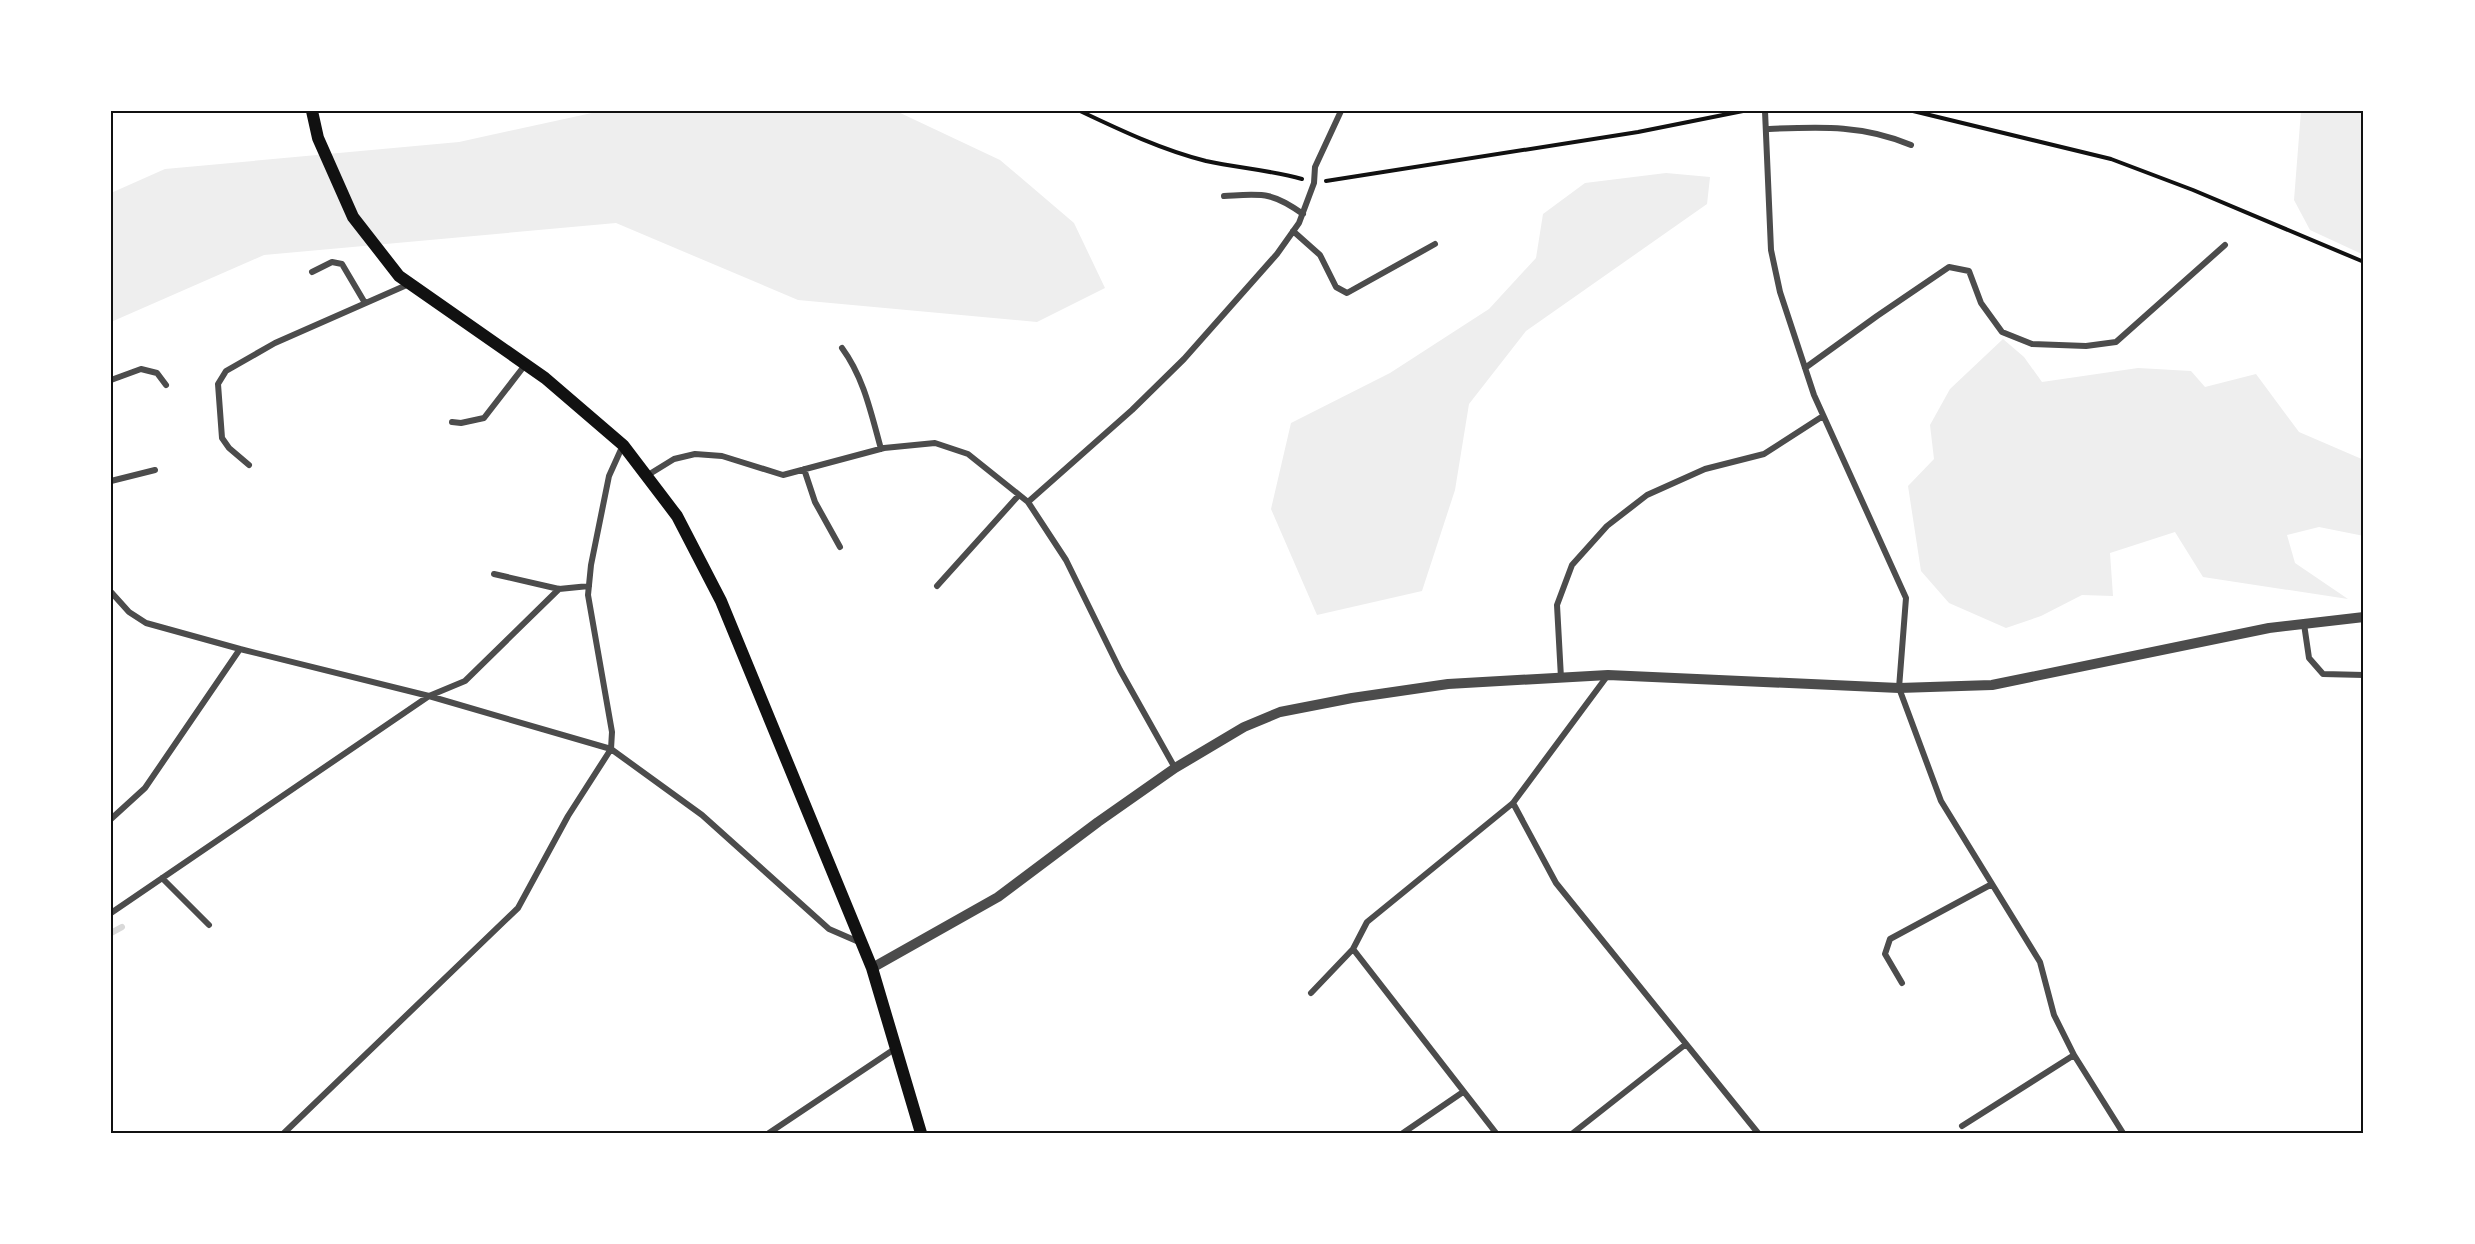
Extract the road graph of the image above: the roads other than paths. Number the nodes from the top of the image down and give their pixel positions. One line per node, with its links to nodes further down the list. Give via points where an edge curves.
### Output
1 (312, 111): 12 (main road, via 318,138 353,217)
2 (1341, 111): 7 (street, via 1315,167)
3 (1765, 111): 4 (street)
4 (1766, 129): 5 (street, via 1842,127); 16 (street, via 1770,250)
5 (1911, 145)
6 (1224, 196): 7 (street, via 1266,194)
7 (1303, 214): 8 (street)
8 (1293, 231): 9 (street, via 1320,255 1336,286 1347,293); 29 (street, via 1184,358)
9 (1436, 244)
10 (2225, 245): 16 (street, via 2116,342 2086,346 2032,344 2002,332 1982,303 1969,271 1949,267)
11 (312, 272): 13 (street, via 332,262 342,264)
12 (409, 284): 13 (street); 15 (main road)
13 (365, 303): 23 (street, via 274,343 226,371 218,384 222,438)
14 (842, 348): 22 (street, via 865,390)
15 (525, 365): 20 (street, via 484,418); 21 (main road)
16 (1805, 368): 19 (street)
17 (111, 380): 18 (street, via 141,369 157,373)
18 (166, 385)
19 (1823, 416): 41 (street, via 1764,454 1705,469 1647,495 1607,526 1572,565 1557,605); 42 (street, via 1906,598)
20 (452, 422)
21 (623, 445): 26 (main road); 32 (street, via 609,476)
22 (881, 449): 24 (street); 28 (street, via 935,443 968,454)
23 (249, 465)
24 (804, 469): 26 (street, via 783,475 722,456 695,454 675,459); 30 (street, via 815,502)
25 (155, 470): 27 (street)
26 (648, 475): 52 (main road, via 677,516 721,601)
27 (111, 481)
28 (1019, 495): 29 (street); 33 (street)
29 (1028, 502): 45 (street, via 1066,560)
30 (840, 547)
31 (494, 574): 34 (street)
32 (589, 586): 34 (street); 44 (street, via 612,732)
33 (937, 586)
34 (559, 589): 43 (street, via 465,681)
35 (111, 592): 38 (street, via 129,612 146,623)
36 (2364, 617): 37 (street)
37 (2304, 624): 40 (street, via 2309,658 2323,674); 42 (street, via 1992,685)
38 (240, 649): 43 (street); 47 (street, via 145,788)
39 (1608, 675): 41 (street); 42 (street); 46 (street)
40 (2364, 675)
41 (1561, 678): 45 (street, via 1448,684 1280,712)
42 (1899, 687): 49 (street, via 1941,801)
43 (429, 696): 44 (street); 48 (street)
44 (610, 750): 52 (street, via 702,815 829,929); 62 (street, via 568,816 518,908)
45 (1174, 768): 54 (street, via 998,897)
46 (1513, 803): 53 (street, via 1367,922); 57 (street, via 1556,883)
47 (111, 819)
48 (162, 878): 50 (street); 51 (street)
49 (1992, 884): 55 (street, via 1890,939 1885,954); 59 (street, via 2040,962 2054,1015)
50 (111, 913)
51 (209, 925)
52 (862, 944): 54 (main road)
53 (1353, 949): 56 (street); 60 (street)
54 (872, 968): 58 (main road)
55 (1902, 983)
56 (1311, 993)
57 (1686, 1044): 67 (street); 68 (street)
58 (897, 1048): 63 (street); 64 (main road)
59 (2074, 1055): 61 (street); 69 (street)
60 (1463, 1092): 65 (street); 66 (street)
61 (1962, 1126)
62 (284, 1133)
63 (769, 1133)
64 (921, 1133)
65 (1403, 1133)
66 (1496, 1133)
67 (1574, 1133)
68 (1758, 1133)
69 (2123, 1133)

